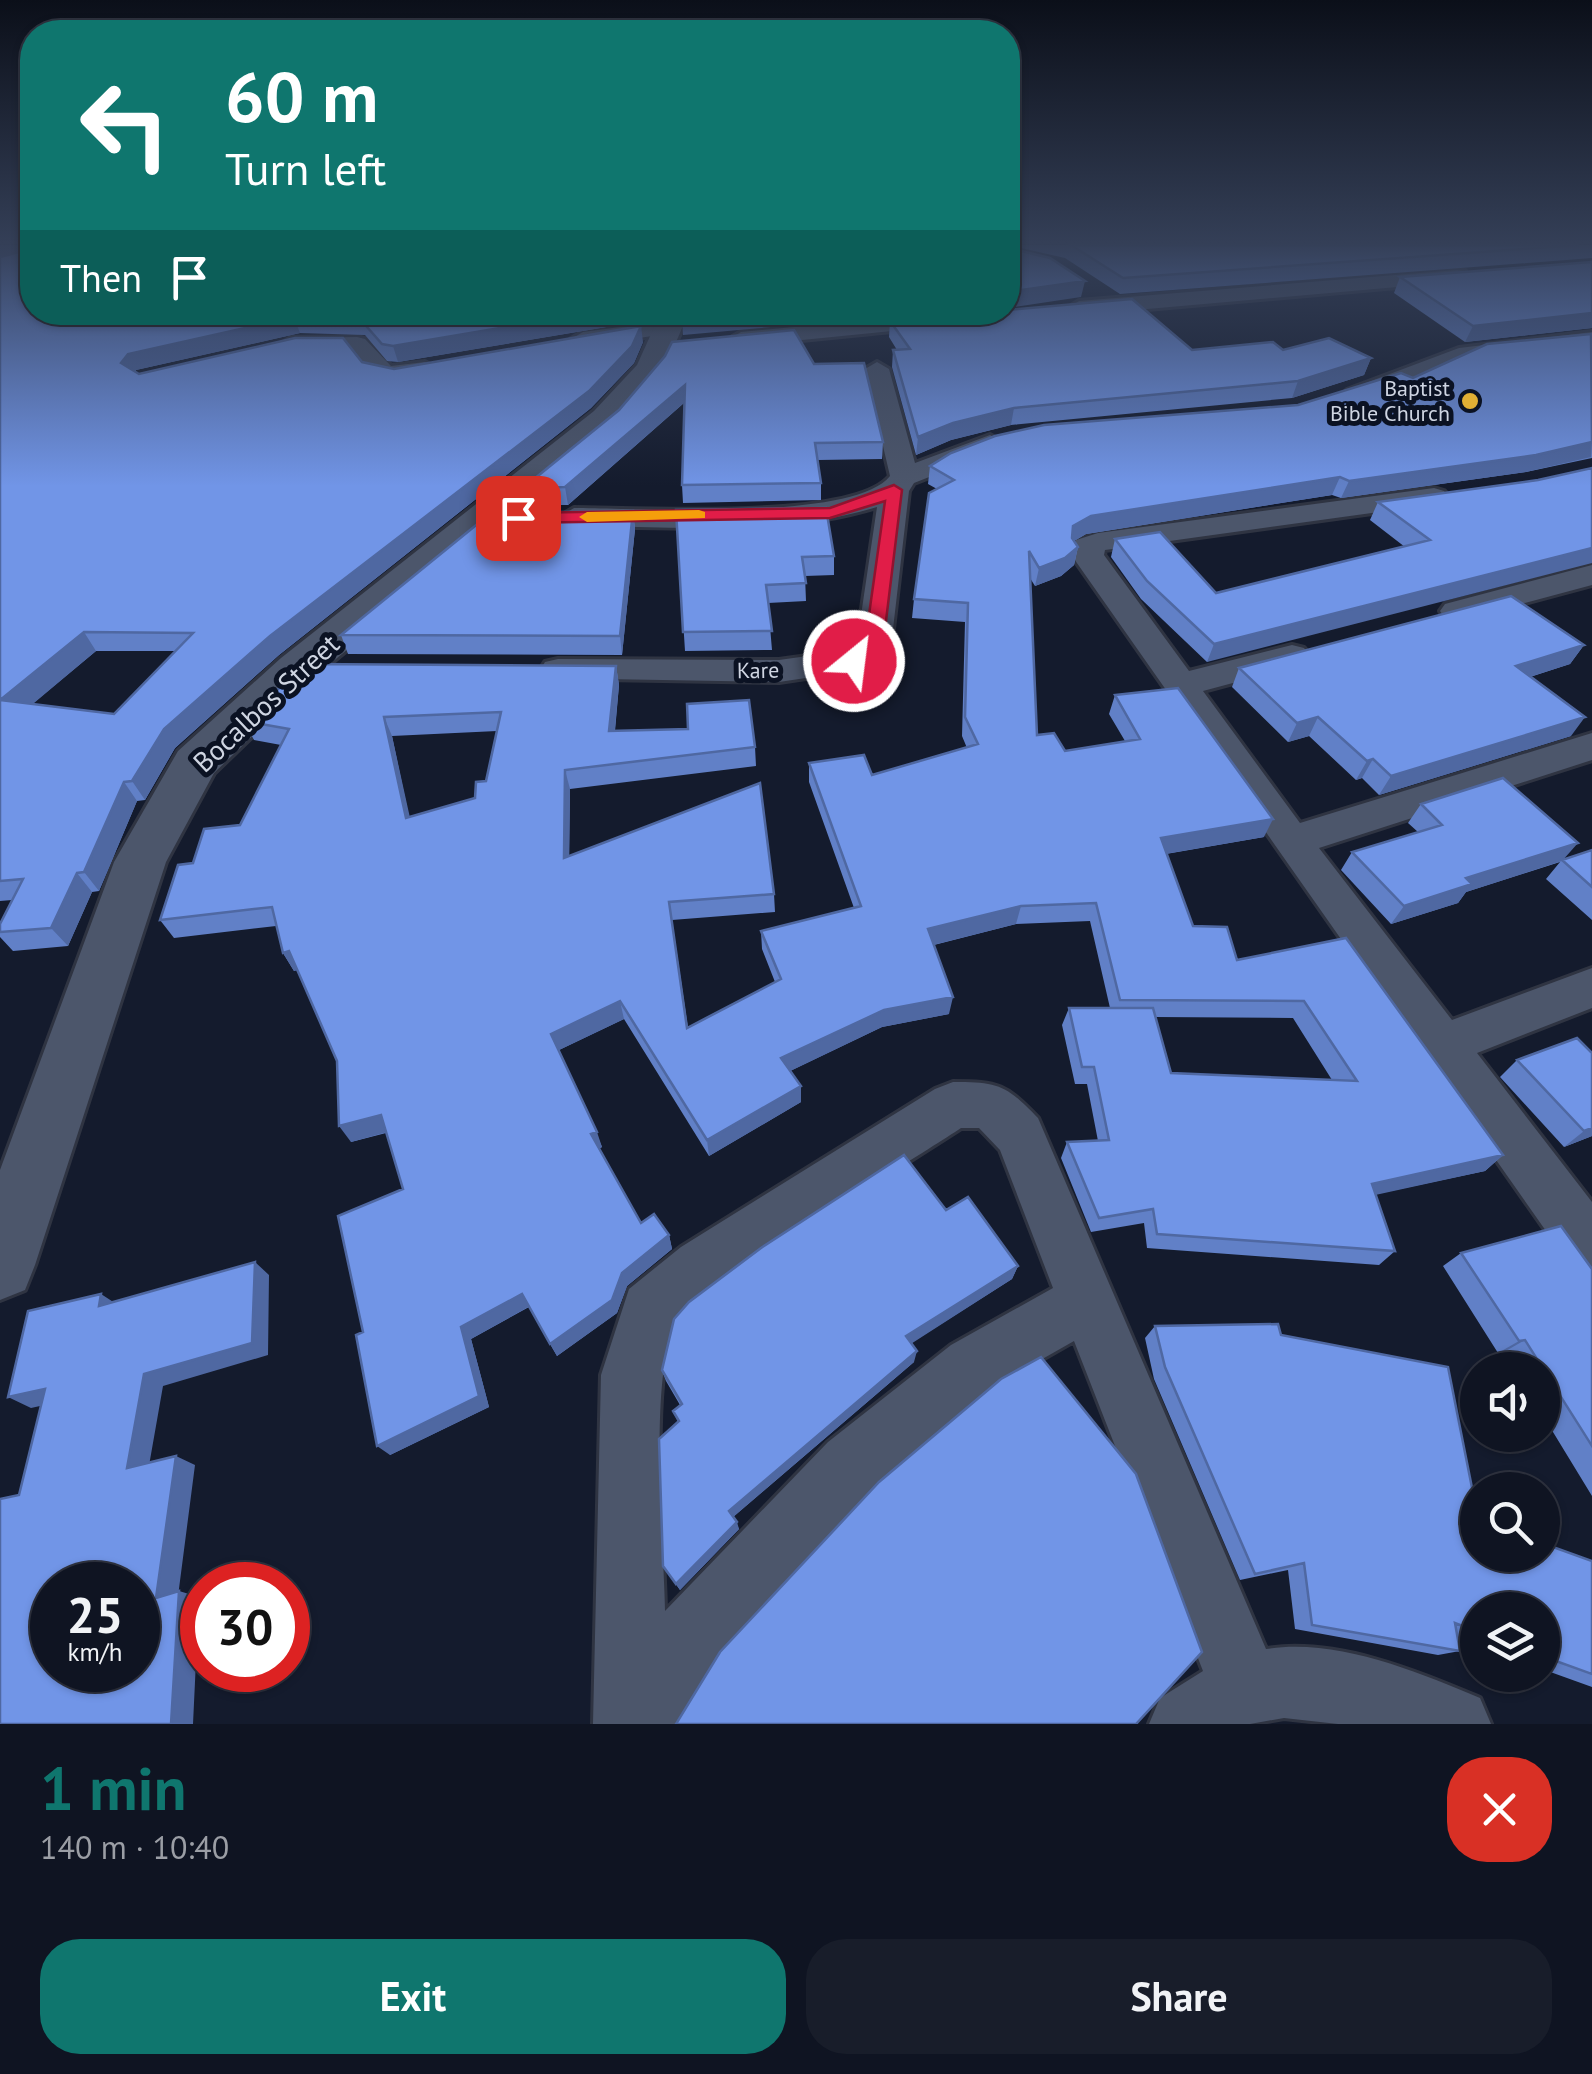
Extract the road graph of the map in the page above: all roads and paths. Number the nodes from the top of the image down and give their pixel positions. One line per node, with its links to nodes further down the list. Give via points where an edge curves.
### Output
1 (891, 325): 4 (street)
2 (670, 337): 5 (street); 13 (street, Bocalbos Street, via 632,393)
3 (1592, 339): 9 (street, via 1459,354 1402,380)
4 (722, 342)
5 (560, 344)
6 (268, 350): 7 (street, via 357,344 385,374)
7 (451, 364)
8 (877, 369): 11 (street)
9 (1320, 404)
10 (1027, 435): 11 (street, via 959,452)
11 (899, 483): 13 (street, via 872,502 830,513); 17 (street, Kare, via 876,629 854,661 780,671)
12 (1468, 492): 18 (street, via 1087,548)
13 (479, 518): 24 (street, Bocalbos Street, via 317,668 195,763 140,862)
14 (1592, 575): 15 (street)
15 (1424, 620)
16 (1331, 645): 18 (street)
17 (529, 669)
18 (1182, 685): 20 (street)
19 (1592, 746): 20 (street)
20 (1290, 841): 22 (street)
21 (1592, 988): 22 (street)
22 (1445, 1044): 23 (street)
23 (1592, 1248)
24 (0, 1264)
25 (1086, 1300): 26 (street); 27 (street, via 972,1366 852,1464 694,1628); 27 (street, via 1020,1135 991,1105 953,1105 701,1267 650,1310 632,1375)
26 (1244, 1686): 28 (street); 29 (street, via 1333,1684)
27 (632, 1724)
28 (1186, 1724)
29 (1454, 1724)

